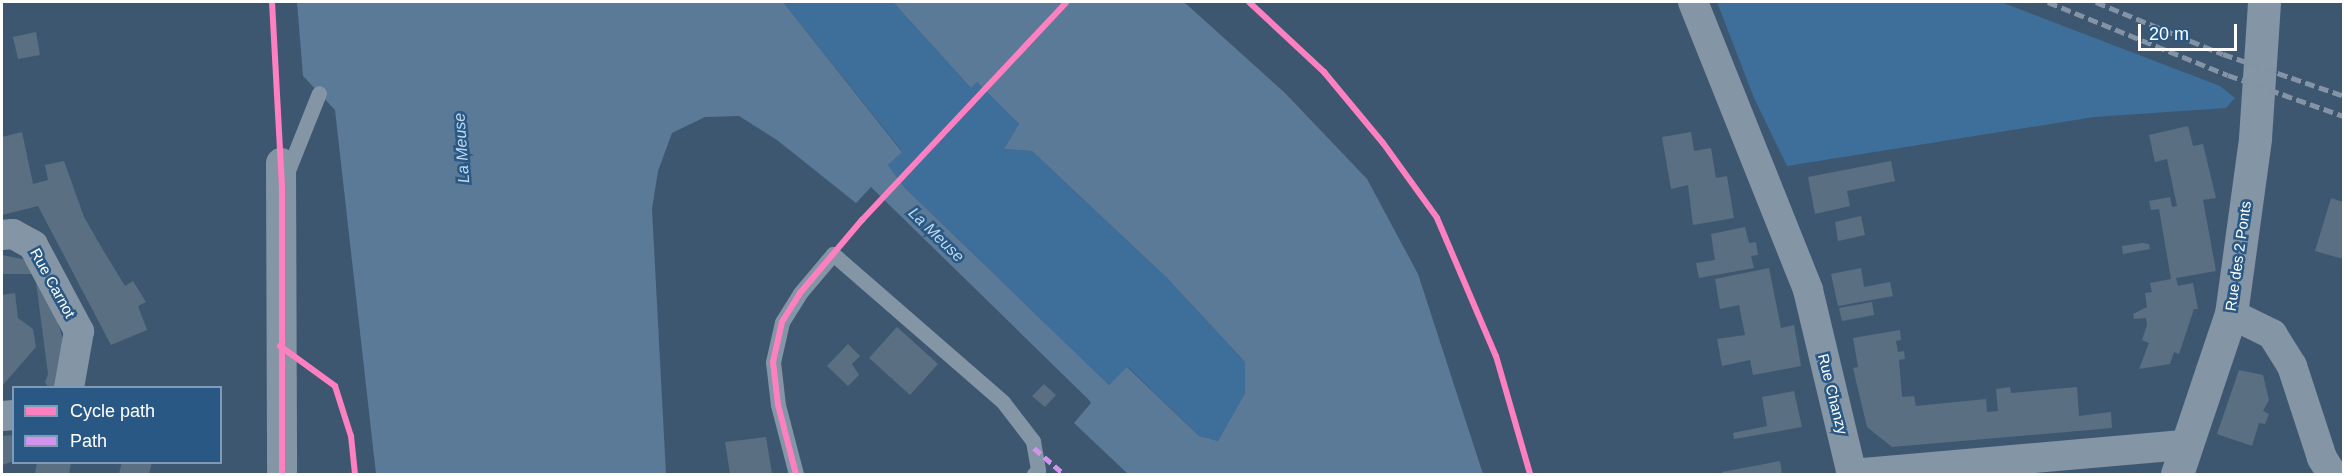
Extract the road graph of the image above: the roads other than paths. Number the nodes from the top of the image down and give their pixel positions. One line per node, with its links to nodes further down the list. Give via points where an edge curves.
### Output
1 (1693, 2): 12 (street, Rue Chanzy, via 1808,290)
2 (2264, 15): 6 (street, Rue des 2 Ponts, via 2254,138)
3 (319, 93): 4 (lane)
4 (281, 175): 9 (street)
5 (2, 235): 7 (street, Rue Carnot, via 13,234 33,245 80,331)
6 (2231, 314): 8 (street, Rue des 2 Ponts); 13 (street, via 2272,334 2292,366 2322,458)
7 (69, 386)
8 (2181, 460): 12 (street, Rue Chanzy)
9 (282, 474)
10 (796, 474): 11 (lane, via 778,405 773,363 783,322 800,293 833,254 1003,402 1033,441 1038,470)
11 (1034, 474)
12 (1852, 474)
13 (2332, 474)

